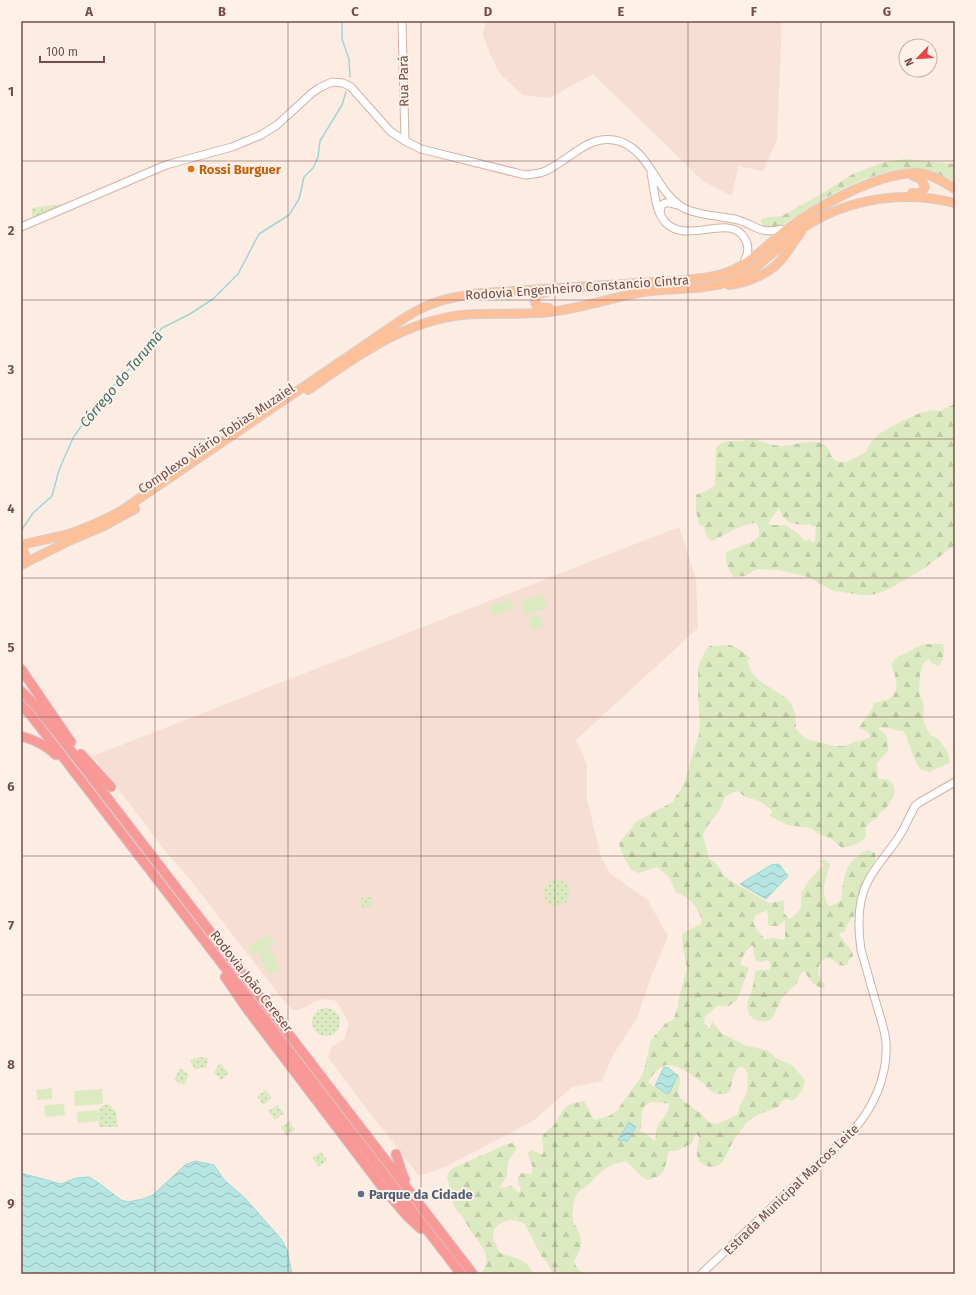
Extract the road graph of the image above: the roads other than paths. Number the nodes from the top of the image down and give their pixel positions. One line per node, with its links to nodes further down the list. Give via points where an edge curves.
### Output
1 (402, 21): 2 (main road, Rua Pará)
2 (405, 141): 3 (main road, via 421,149 525,174 552,168 590,144 615,140 633,148 644,159); 10 (main road, via 390,131 351,87 332,82 312,93 277,125 261,135 226,149 166,165)
3 (651, 172): 7 (main road, via 662,189); 8 (main road, via 656,205)
4 (955, 189): 5 (main road, Rodovia Engenheiro Constancio Cintra, via 927,175 911,173 889,176)
5 (834, 200): 9 (main road, via 900,177 915,176 925,184 921,193 880,195 849,202 823,213); 11 (main road, via 816,206); 14 (main road, Rodovia Engenheiro Constancio Cintra, via 804,217 736,269 718,276)
6 (955, 203): 9 (main road, Rodovia Engenheiro Constancio Cintra, via 911,197 873,200 839,209)
7 (679, 206): 8 (main road, via 665,203 661,206); 11 (main road, via 739,221 762,230)
8 (660, 213): 12 (main road, via 667,224 681,230 737,229 749,246)
9 (807, 225): 13 (main road, Rodovia Engenheiro Constancio Cintra); 16 (main road, via 774,266 746,281)
10 (21, 227)
11 (781, 229): 12 (main road)
12 (745, 259): 14 (main road, via 713,274)
13 (758, 266): 15 (main road, via 709,283 634,290 555,308 542,308 536,303 536,297 540,293 626,287); 16 (main road, Rodovia Engenheiro Constancio Cintra, via 734,279)
14 (655, 281): 15 (main road, Rodovia Engenheiro Constancio Cintra)
15 (639, 283): 18 (main road, Rodovia Engenheiro Constancio Cintra, via 481,293 430,304 406,317 121,511 76,532)
16 (713, 286): 17 (main road, Rodovia Engenheiro Constancio Cintra, via 643,292 556,311 484,313)
17 (421, 325): 19 (main road, Complexo Viário Tobias Muzaiel, via 370,348 125,514)
18 (21, 546): 19 (main road, via 25,554)
19 (23, 565)
20 (21, 669): 23 (highway)
21 (21, 675): 23 (highway)
22 (21, 691): 26 (highway)
23 (44, 702): 26 (highway); 29 (highway, via 73,745)
24 (21, 705): 27 (highway, Rodovia João Cereser)
25 (21, 736): 27 (highway, via 48,748)
26 (79, 761): 31 (highway, Rodovia João Cereser)
27 (74, 771): 32 (highway, Rodovia João Cereser)
28 (955, 782): 34 (main road, Estrada Municipal Marcos Leite, via 915,806 897,840 868,880 864,890 861,905 861,950 886,1041 883,1076 876,1098 865,1118 849,1136)
29 (112, 787)
30 (396, 1154): 31 (highway, via 402,1173)
31 (426, 1213): 33 (highway, Rodovia João Cereser)
32 (461, 1274)
33 (473, 1274)
34 (702, 1274)

